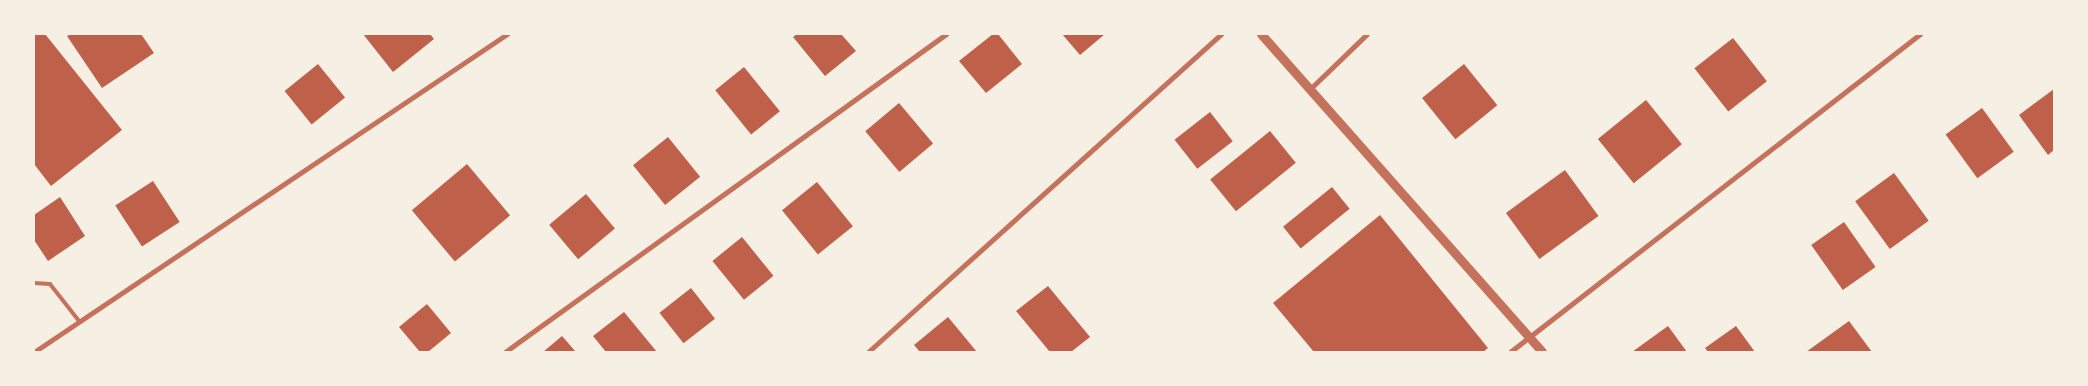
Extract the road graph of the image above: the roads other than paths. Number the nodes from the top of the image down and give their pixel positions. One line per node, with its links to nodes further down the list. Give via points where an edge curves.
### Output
1 (507, 34): 9 (street)
2 (946, 34): 12 (street)
3 (1221, 34): 13 (street)
4 (1260, 34): 7 (street)
5 (1367, 34): 7 (street)
6 (1920, 34): 10 (street)
7 (1310, 90): 10 (street)
8 (34, 283): 9 (lane, via 50,284)
9 (79, 322): 11 (street)
10 (1529, 337): 14 (street); 15 (street)
11 (34, 352)
12 (505, 352)
13 (868, 352)
14 (1510, 352)
15 (1542, 352)

